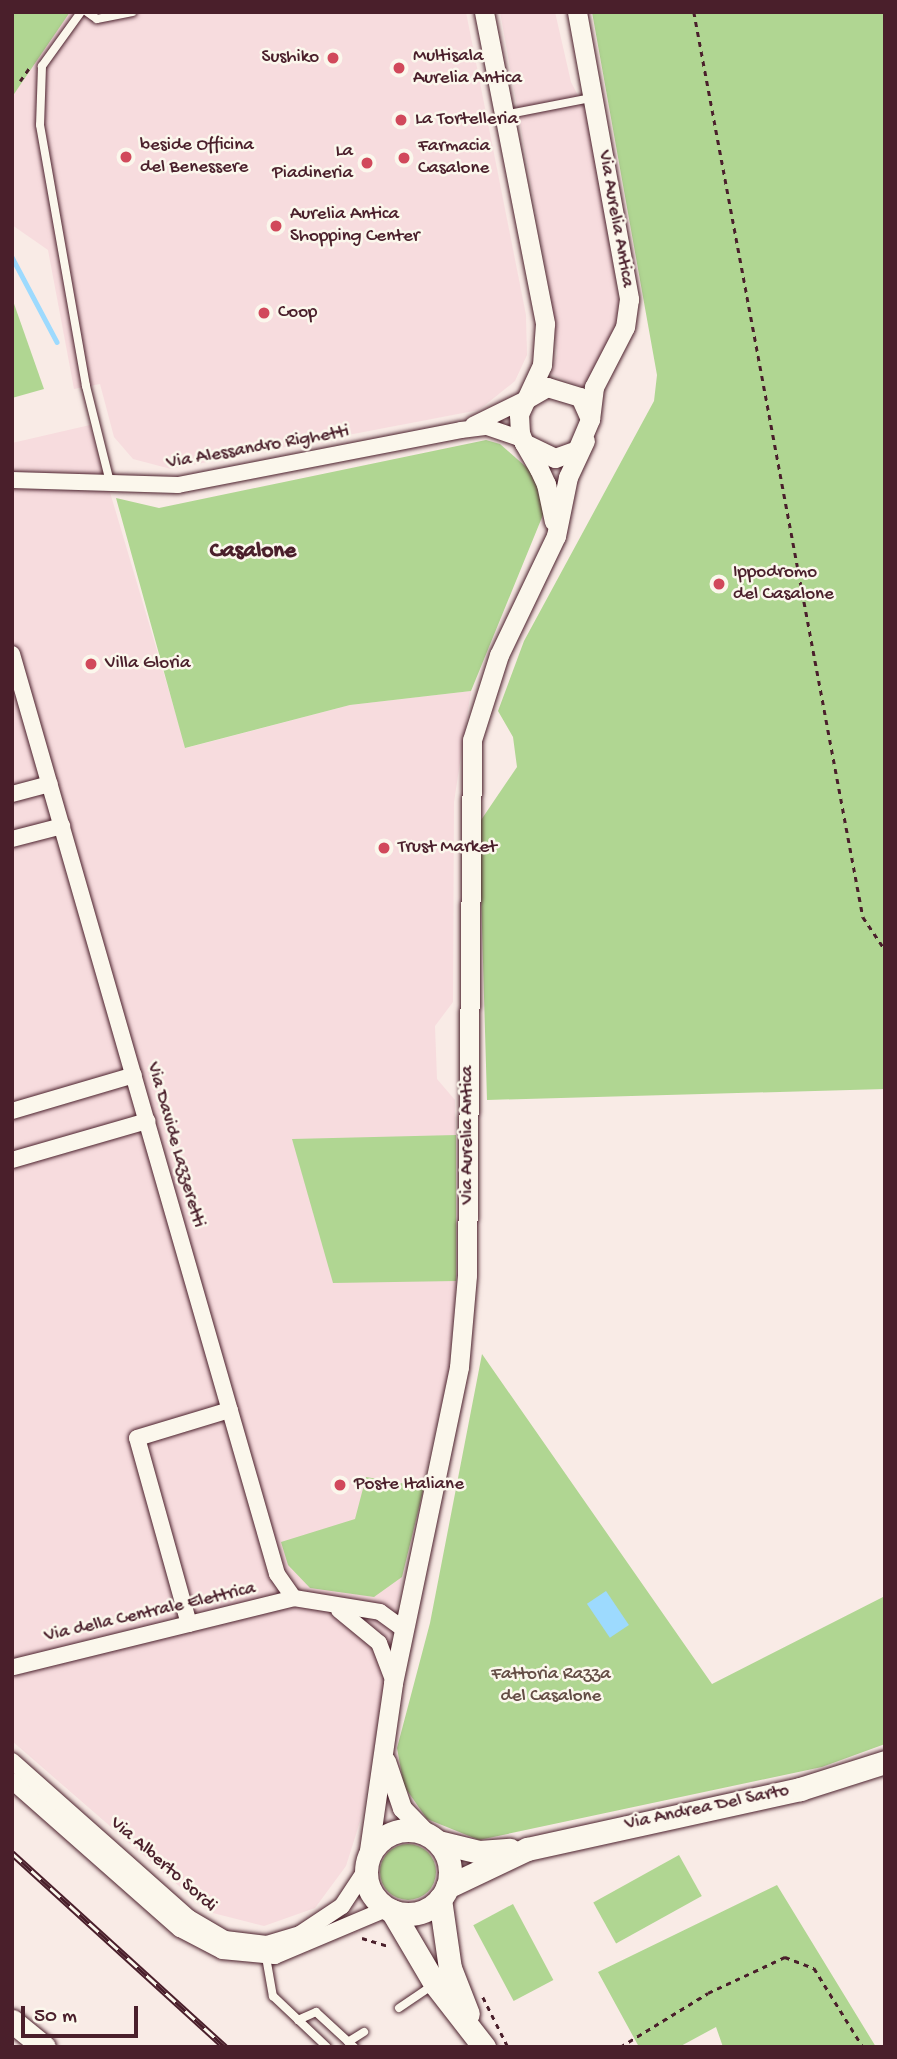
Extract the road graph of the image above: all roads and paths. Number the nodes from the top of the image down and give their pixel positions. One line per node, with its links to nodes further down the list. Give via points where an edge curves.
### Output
1 (81, 12): 15 (lane, via 42,66 40,125 86,386)
2 (87, 12): 3 (lane, via 97,19)
3 (132, 12)
4 (577, 12): 7 (street, Via Aurelia Antica)
5 (694, 12): 22 (path, via 863,917)
6 (484, 13): 8 (street)
7 (593, 97): 8 (lane); 10 (street, Via Aurelia Antica, via 629,299 625,327 594,387)
8 (504, 115): 9 (street, via 545,324 542,365)
9 (526, 399): 10 (street, via 547,387 570,390); 11 (street); 12 (street, via 518,423)
10 (590, 419): 13 (street, Via Aurelia Antica)
11 (460, 430): 12 (street, via 487,427); 15 (street, Via Alessandro Righetti, via 192,484)
12 (523, 441): 13 (street, via 555,458); 16 (street, via 551,495)
13 (585, 441): 16 (street, Via Aurelia Antica, via 568,477)
14 (14, 481): 15 (street, Via Alessandro Righetti)
15 (110, 482)
16 (556, 536): 28 (street, Via Aurelia Antica, via 499,655 472,740 467,1275 459,1367)
17 (12, 654): 18 (street, Via Davide Lazzeretti)
18 (50, 784): 19 (street); 20 (street, Via Davide Lazzeretti)
19 (12, 794)
20 (62, 826): 21 (street); 23 (street, Via Davide Lazzeretti)
21 (12, 839)
22 (885, 950)
23 (134, 1076): 24 (street); 25 (street, Via Davide Lazzeretti)
24 (12, 1111)
25 (147, 1121): 26 (street); 27 (street, Via Davide Lazzeretti)
26 (12, 1160)
27 (230, 1410): 29 (street, Via Davide Lazzeretti, via 277,1574); 32 (street, via 137,1438)
28 (413, 1597): 31 (street); 34 (street, Via Aurelia Antica)
29 (294, 1598): 30 (street); 32 (street, Via della Centrale Elettrica)
30 (339, 1609): 31 (street); 33 (street)
31 (380, 1612): 34 (street)
32 (189, 1624): 35 (street, Via della Centrale Elettrica)
33 (367, 1630): 34 (street); 36 (street, via 385,1653)
34 (405, 1630): 36 (street, Via Aurelia Antica)
35 (14, 1667)
36 (393, 1683): 37 (street, Via Aurelia Antica)
37 (382, 1743): 41 (street, Via Aurelia Antica, via 395,1796); 43 (street, Via Aurelia Antica)
38 (12, 1761): 43 (street, Via Alberto Sordi, via 189,1918 225,1939 267,1944 300,1934 342,1906)
39 (885, 1762): 42 (main road, Via Andrea Del Sarto, via 800,1789)
40 (12, 1781): 48 (street, Via Alberto Sordi, via 180,1929 222,1951)
41 (432, 1838): 42 (main road, Via Andrea Del Sarto, via 479,1852); 43 (main road, via 396,1832); 44 (main road, Via Aurelia Antica, via 450,1867)
42 (527, 1849): 44 (main road, Via Andrea Del Sarto)
43 (367, 1864): 45 (main road, Via Aurelia Antica, via 371,1893)
44 (444, 1893): 45 (main road, via 418,1913); 53 (main road, Via Aurelia Antica, via 450,1968)
45 (389, 1910): 48 (street, Via Alberto Sordi); 49 (main road, Via Aurelia Antica)
46 (358, 1938): 47 (path, via 376,1939)
47 (393, 1950)
48 (266, 1957): 51 (lane, via 273,1996)
49 (435, 1984): 50 (lane); 53 (main road, Via Aurelia Antica)
50 (399, 2008)
51 (298, 2020): 55 (lane, via 316,2012); 56 (lane)
52 (364, 2032): 55 (lane)
53 (479, 2038)
54 (628, 2042): 57 (path); 58 (path); 59 (path, via 708,1993 785,1957 814,1968)
55 (351, 2044)
56 (327, 2047)
57 (620, 2047)
58 (631, 2047)
59 (863, 2047)

